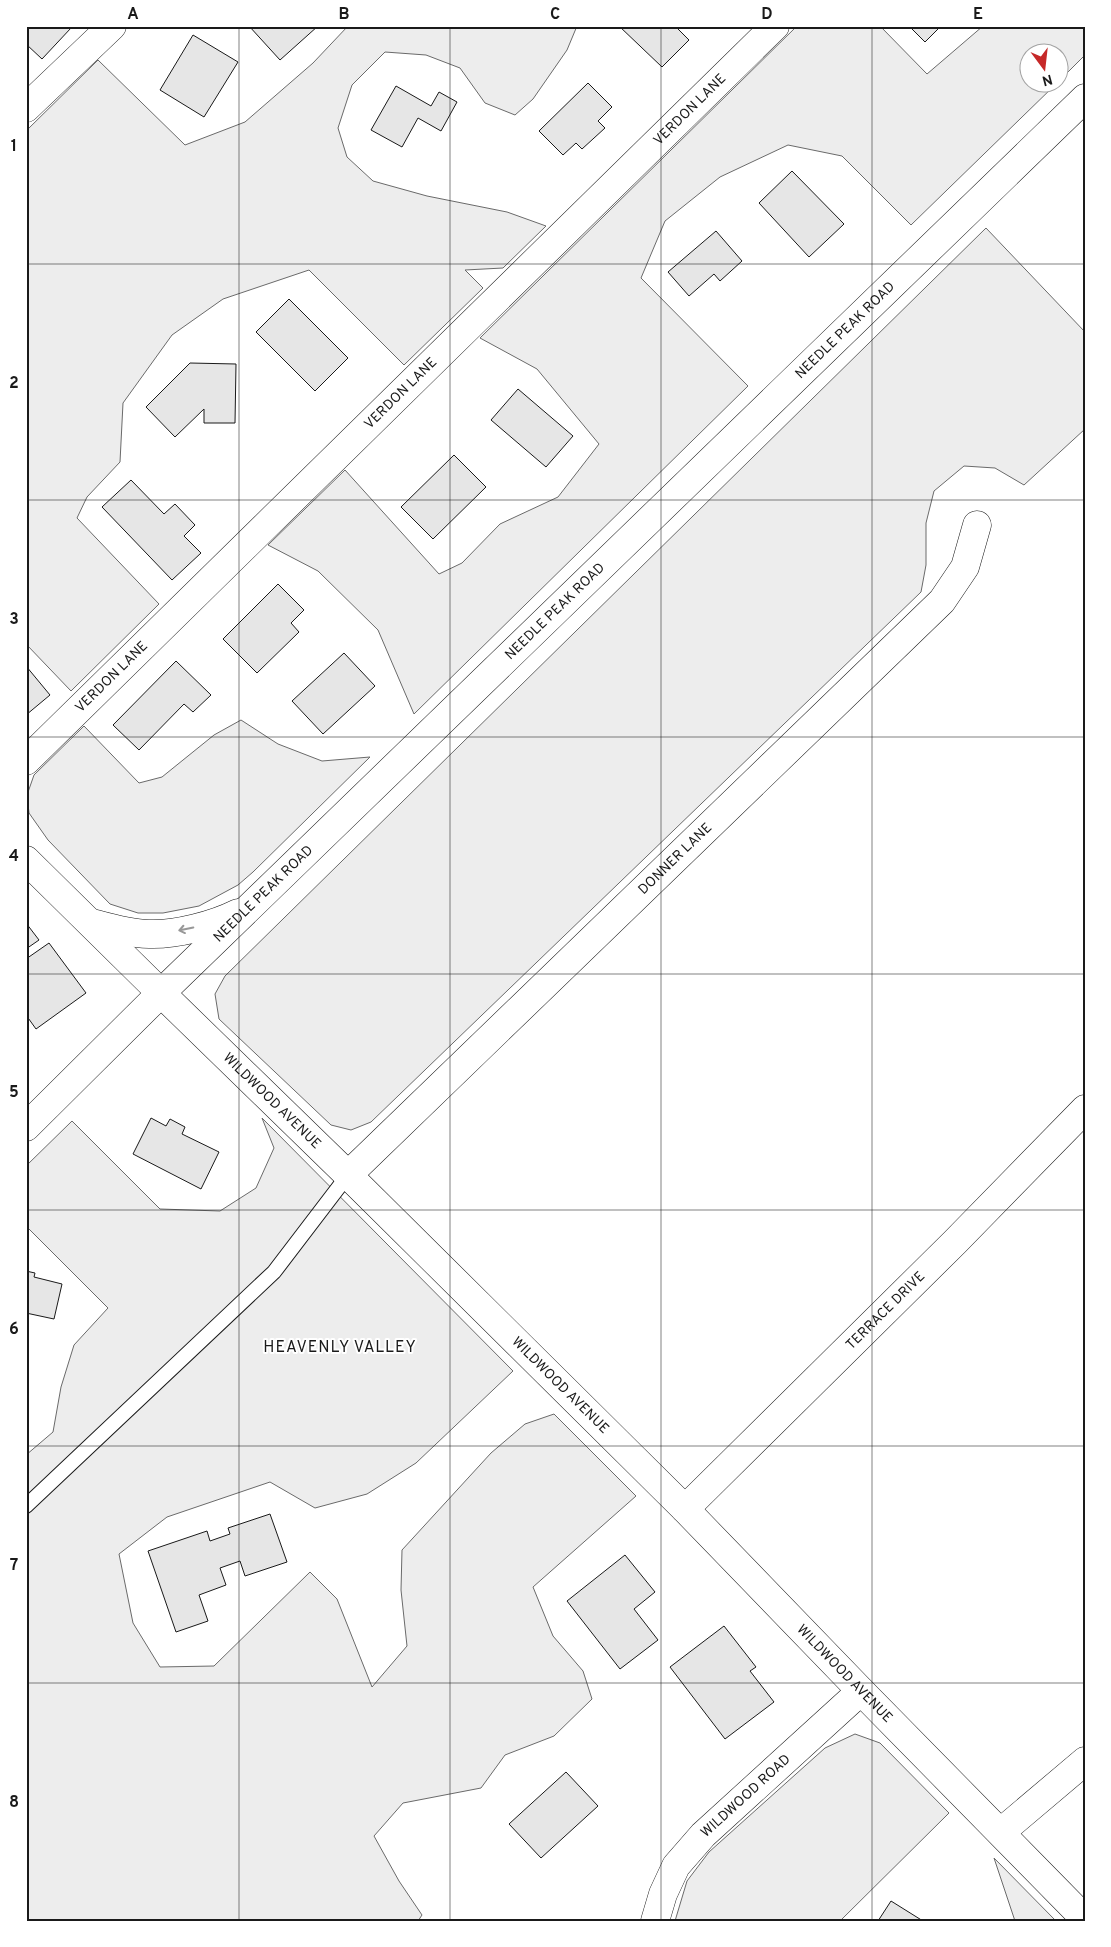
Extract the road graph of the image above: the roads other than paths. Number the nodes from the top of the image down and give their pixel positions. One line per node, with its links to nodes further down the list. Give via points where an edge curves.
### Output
1 (112, 26): 4 (street)
2 (775, 26): 6 (street, VERDON LANE)
3 (1085, 98): 8 (street, NEEDLE PEAK ROAD)
4 (26, 108)
5 (977, 525): 13 (street, DONNER LANE, via 965,567 942,601)
6 (26, 762)
7 (26, 860): 9 (street, WILDWOOD AVENUE)
8 (248, 908): 9 (street, one-way to 9, via 221,922 149,934); 10 (street, NEEDLE PEAK ROAD)
9 (92, 923): 10 (street, WILDWOOD AVENUE)
10 (161, 993): 12 (street, NEEDLE PEAK ROAD); 13 (street, WILDWOOD AVENUE)
11 (1085, 1109): 15 (street, TERRACE DRIVE)
12 (26, 1128)
13 (348, 1175): 14 (lane, via 274,1272); 15 (street, WILDWOOD AVENUE)
14 (26, 1506)
15 (685, 1509): 16 (street, WILDWOOD AVENUE)
16 (861, 1692): 18 (street, WILDWOOD AVENUE); 20 (street, WILDWOOD ROAD, via 703,1835 676,1866)
17 (1085, 1761): 18 (street)
18 (1001, 1832): 19 (street, WILDWOOD AVENUE)
19 (1085, 1919)
20 (655, 1921)

